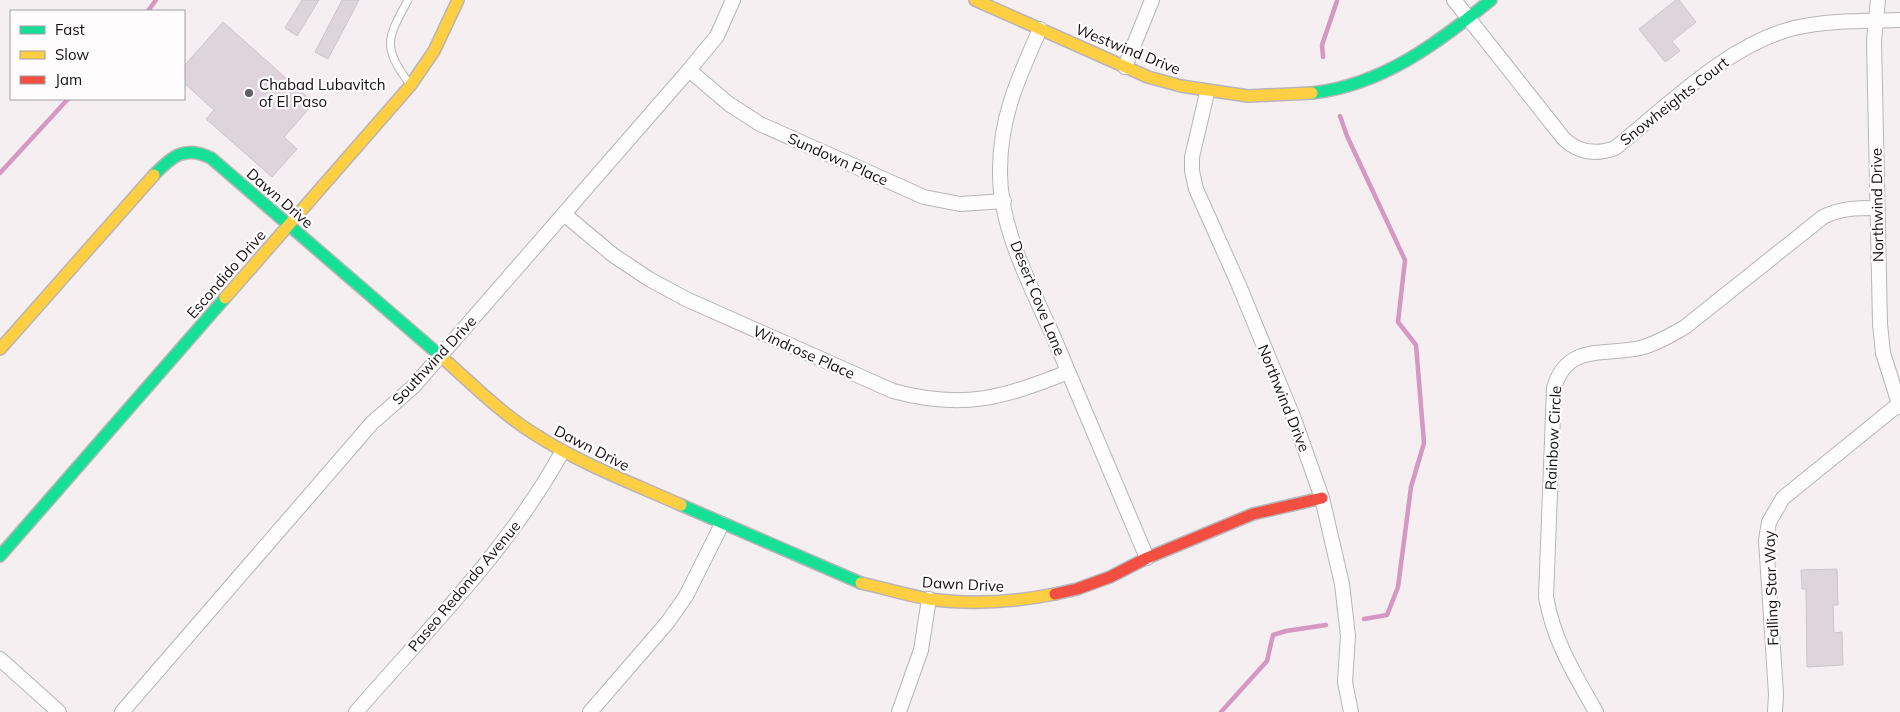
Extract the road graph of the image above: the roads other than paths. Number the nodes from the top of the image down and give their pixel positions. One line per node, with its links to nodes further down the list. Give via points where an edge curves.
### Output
1 (408, 0): 15 (lane, via 394,29 390,49 394,63)
2 (458, 0): 15 (street, Escondido Drive, via 434,50)
3 (733, 0): 14 (street, Southwind Drive, via 717,36)
4 (975, 0): 12 (street, Westwind Drive)
5 (1152, 0): 13 (street)
6 (1454, 0): 9 (street, Snowheights Court)
7 (1490, 0): 9 (street, Westwind Drive)
8 (1878, 0): 11 (street, Northwind Drive)
9 (1469, 18): 11 (street, Snowheights Court, via 1564,138 1580,150 1592,153 1615,148 1725,59 1749,45 1795,28 1821,23); 16 (street, Westwind Drive, via 1411,59 1364,81 1340,88 1309,95 1270,98)
10 (1900, 20): 11 (street, Snowheights Court)
11 (1876, 21): 18 (street, Northwind Drive)
12 (1040, 29): 13 (street, Westwind Drive); 17 (street, Desert Cove Lane, via 1006,111 1000,172)
13 (1125, 66): 16 (street, Westwind Drive, via 1172,85)
14 (689, 70): 17 (street, Sundown Place, via 729,104 760,124 924,198 960,204); 19 (street, Southwind Drive)
15 (410, 86): 20 (street, Escondido Drive)
16 (1207, 93): 26 (street, Northwind Drive, via 1192,157 1196,189 1290,410)
17 (1004, 201): 23 (street, Desert Cove Lane, via 1018,255)
18 (1877, 208): 24 (street, Northwind Drive, via 1883,353); 38 (street, Rainbow Circle, via 1849,208 1823,217 1685,327 1641,348 1581,355 1567,363 1558,376 1554,388 1546,597 1562,653)
19 (564, 214): 22 (street, Southwind Drive); 23 (street, Windrose Place, via 613,255 649,279 686,299 893,392 966,401 1021,391)
20 (289, 224): 21 (street, Dawn Drive, via 211,158 190,151 180,153 168,160); 22 (street, Dawn Drive); 28 (street, Escondido Drive)
21 (0, 350)
22 (440, 356): 25 (street, Dawn Drive, via 507,414); 33 (street, Southwind Drive, via 414,386 372,423)
23 (1068, 372): 29 (street, Desert Cove Lane)
24 (1900, 406): 39 (street, Falling Star Way, via 1783,498 1774,509 1766,540 1776,694)
25 (562, 452): 27 (street, Dawn Drive); 34 (street, Paseo Redondo Avenue, via 543,487 504,542)
26 (1322, 498): 29 (street, Dawn Drive, via 1253,514); 37 (street, Northwind Drive, via 1342,584 1348,636 1345,682)
27 (722, 524): 30 (street, Dawn Drive, via 855,581); 35 (street, via 686,596 667,623)
28 (0, 556)
29 (1147, 558): 30 (street, Dawn Drive, via 1110,577 1048,596 1020,601)
30 (929, 599): 36 (street, via 921,650)
31 (0, 660): 32 (street)
32 (59, 712)
33 (122, 712)
34 (356, 712)
35 (590, 712)
36 (899, 712)
37 (1351, 712)
38 (1596, 712)
39 (1774, 712)

